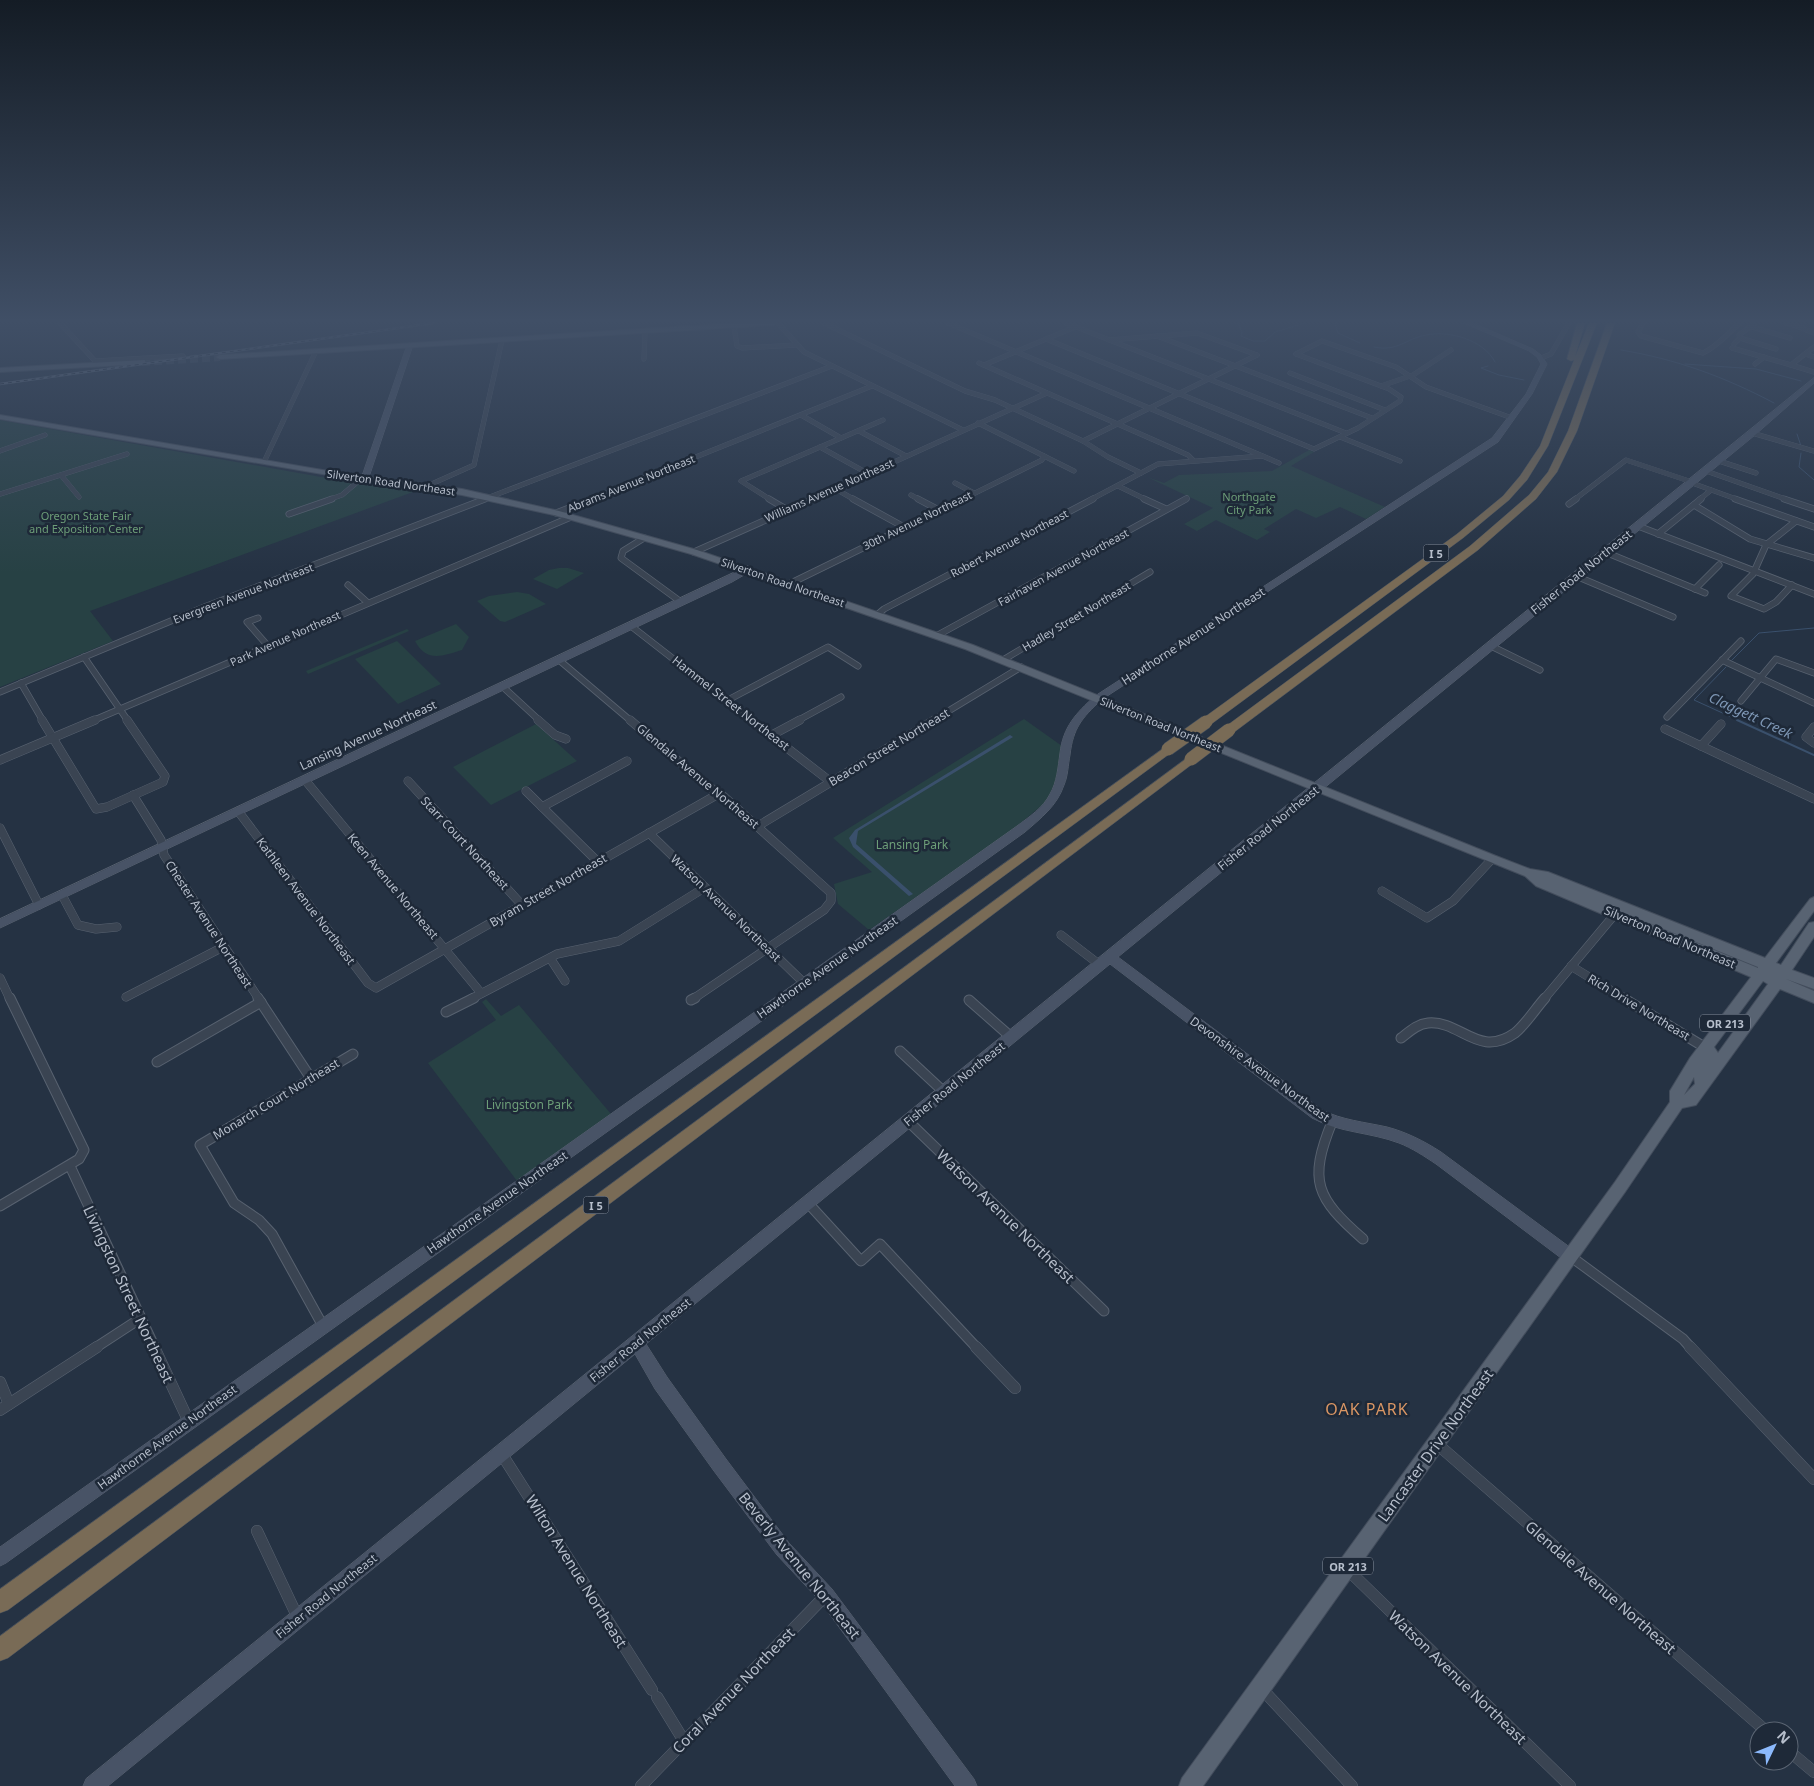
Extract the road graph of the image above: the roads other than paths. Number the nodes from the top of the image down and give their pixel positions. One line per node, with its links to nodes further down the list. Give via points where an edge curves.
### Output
1 (290, 406): 52 (street)
2 (389, 406): 60 (street)
3 (487, 406): 63 (street, via 474,465)
4 (727, 406): 72 (street, Evergreen Avenue Northeast)
5 (822, 406): 26 (street, Abrams Avenue Northeast)
6 (914, 406): 34 (street)
7 (1007, 406): 23 (street)
8 (1016, 406): 23 (street, Williams Avenue Northeast)
9 (1078, 406): 32 (street)
10 (1146, 406): 24 (street)
11 (1154, 406): 24 (street)
12 (1211, 406): 39 (street, via 1317,449)
13 (1277, 406): 36 (street)
14 (1341, 406): 28 (street)
15 (1376, 406): 25 (street)
16 (1392, 406): 25 (street)
17 (1480, 406): 29 (street)
18 (1519, 406): 29 (street, Hawthorne Avenue Northeast)
19 (1556, 406): 38 (highway)
20 (1560, 406): 38 (highway, I 5)
21 (1581, 406): 225 (highway, I 5, bridge, via 1566,446 1548,478 1527,502 1474,548)
22 (1783, 406): 35 (street, Fisher Road Northeast)
23 (1012, 408): 31 (street, Williams Avenue Northeast); 41 (street)
24 (1150, 408): 32 (street); 48 (street)
25 (1385, 410): 28 (street)
26 (801, 415): 40 (street); 80 (street, Abrams Avenue Northeast)
27 (0, 417): 52 (main road, Silverton Road Northeast)
28 (1372, 418): 36 (street)
29 (1512, 418): 127 (street, Hawthorne Avenue Northeast, via 1495,440 1478,454)
30 (883, 420): 33 (street)
31 (978, 423): 34 (street, Williams Avenue Northeast); 47 (street)
32 (1118, 424): 41 (street); 49 (street)
33 (859, 430): 40 (street); 46 (street)
34 (963, 430): 46 (street, Williams Avenue Northeast)
35 (1752, 433): 44 (street); 51 (street, Fisher Road Northeast)
36 (1346, 434): 39 (street)
37 (45, 435): 43 (street)
38 (1549, 435): 223 (highway, I 5, bridge, via 1537,460 1519,484 1483,518)
39 (1340, 437): 50 (street)
40 (842, 438): 42 (street)
41 (1083, 441): 57 (street)
42 (820, 447): 56 (street); 76 (street, via 741,481)
43 (0, 451)
44 (1814, 451)
45 (127, 454): 59 (street)
46 (906, 456): 56 (street, Williams Avenue Northeast)
47 (1044, 456): 54 (street); 69 (street, 30th Avenue Northeast, via 1042,460)
48 (1262, 456): 49 (street, Robert Avenue Northeast); 53 (street)
49 (1193, 460): 57 (street, Robert Avenue Northeast, via 1163,463)
50 (1400, 461)
51 (1718, 461): 55 (street, Fisher Road Northeast); 58 (street)
52 (264, 462): 60 (main road, Silverton Road Northeast)
53 (1279, 463)
54 (1074, 471)
55 (1706, 471): 61 (street, Fisher Road Northeast); 78 (street)
56 (867, 473): 66 (street, Williams Avenue Northeast)
57 (1141, 473): 64 (street, Robert Avenue Northeast)
58 (1756, 474)
59 (61, 475): 68 (street); 71 (street)
60 (362, 478): 63 (main road, Silverton Road Northeast); 81 (street, via 342,495)
61 (1692, 482): 67 (street); 74 (street, via 1626,460); 84 (street, Fisher Road Northeast)
62 (955, 483): 69 (street)
63 (428, 486): 72 (main road, Silverton Road Northeast)
64 (1118, 486): 77 (street); 106 (street, Robert Avenue Northeast)
65 (0, 487): 68 (street)
66 (834, 488): 76 (street, Williams Avenue Northeast); 85 (street)
67 (1711, 490): 75 (street); 83 (street)
68 (2, 493)
69 (974, 493): 79 (street, 30th Avenue Northeast)
70 (911, 495): 79 (street)
71 (79, 497)
72 (488, 498): 80 (main road, Silverton Road Northeast); 114 (street, Evergreen Avenue Northeast)
73 (1187, 498): 77 (street, Fairhaven Avenue Northeast)
74 (1569, 504)
75 (1694, 505): 87 (street); 89 (street, via 1734,531)
76 (786, 509): 90 (street, Williams Avenue Northeast)
77 (1166, 509): 110 (street, Fairhaven Avenue Northeast)
78 (1814, 509)
79 (939, 510): 85 (street, 30th Avenue Northeast)
80 (556, 513): 82 (main road, Silverton Road Northeast)
81 (289, 514)
82 (571, 517): 88 (main road, Silverton Road Northeast); 104 (street, Park Avenue Northeast)
83 (1796, 521): 86 (street); 89 (street)
84 (1638, 526): 87 (street); 91 (street, Fisher Road Northeast)
85 (904, 527): 98 (street, 30th Avenue Northeast)
86 (1814, 528)
87 (1658, 534): 95 (street)
88 (644, 538): 90 (main road, Silverton Road Northeast); 105 (street, via 623,551 621,558)
89 (1766, 545): 92 (street); 95 (street)
90 (694, 552): 94 (main road, Silverton Road Northeast)
91 (1605, 552): 97 (street, Fisher Road Northeast); 101 (street)
92 (1814, 558)
93 (1718, 565): 101 (street)
94 (748, 569): 98 (main road, Silverton Road Northeast); 105 (street, Lansing Avenue Northeast)
95 (1754, 570): 100 (street); 100 (street, via 1732,597 1766,609 1777,603)
96 (1150, 572): 116 (street, Hadley Street Northeast)
97 (1576, 576): 107 (street); 113 (street, Fisher Road Northeast)
98 (789, 584): 106 (main road, Silverton Road Northeast)
99 (348, 585): 104 (street)
100 (1792, 585): 103 (street)
101 (1695, 588): 102 (street)
102 (1705, 593)
103 (1814, 594)
104 (367, 602): 112 (street, Park Avenue Northeast)
105 (681, 602): 109 (street, Lansing Avenue Northeast)
106 (877, 615): 110 (main road, Silverton Road Northeast)
107 (1673, 617)
108 (258, 618): 112 (street, via 247,622)
109 (631, 626): 115 (street, Lansing Avenue Northeast); 128 (street, Hammel Street Northeast)
110 (938, 636): 116 (main road, Silverton Road Northeast)
111 (1741, 641): 117 (street)
112 (268, 646): 131 (street, Park Avenue Northeast)
113 (1491, 646): 120 (street); 146 (street, Fisher Road Northeast)
114 (84, 657): 123 (street, Evergreen Avenue Northeast); 131 (street)
115 (559, 660): 124 (street, Lansing Avenue Northeast); 148 (street, Glendale Avenue Northeast)
116 (1003, 660): 119 (main road, Silverton Road Northeast)
117 (1722, 660): 122 (street); 132 (street)
118 (858, 666): 128 (street, via 828,648)
119 (1021, 668): 127 (main road, Silverton Road Northeast); 145 (street, Beacon Street Northeast)
120 (1540, 670)
121 (1814, 673): 122 (street, via 1776,659)
122 (1760, 678): 129 (street); 130 (street)
123 (21, 683): 125 (street, Evergreen Avenue Northeast); 137 (street)
124 (503, 686): 138 (street, via 555,735); 143 (street, Lansing Avenue Northeast)
125 (0, 692)
126 (841, 696): 136 (street)
127 (1098, 698): 146 (main road, Silverton Road Northeast); 181 (street, Hawthorne Avenue Northeast, via 1072,725 1061,782 1045,808)
128 (728, 700): 136 (street, Hammel Street Northeast)
129 (1741, 701)
130 (1814, 703)
131 (121, 710): 137 (street, Park Avenue Northeast); 149 (street, via 165,776 163,782)
132 (1667, 717)
133 (1721, 724): 140 (street)
134 (1814, 727): 139 (street, via 1806,737)
135 (1665, 729): 140 (street)
136 (772, 734): 145 (street, Hammel Street Northeast)
137 (53, 738): 141 (street, Park Avenue Northeast); 149 (street, via 96,809)
138 (566, 738)
139 (1814, 743)
140 (1701, 746): 150 (street)
141 (0, 760)
142 (627, 761): 151 (street)
143 (305, 780): 152 (street, Lansing Avenue Northeast); 173 (street, Keen Avenue Northeast)
144 (408, 781): 164 (street, Starr Court Northeast)
145 (831, 782): 153 (street, Beacon Street Northeast)
146 (1317, 788): 157 (main road, Silverton Road Northeast); 175 (street, Fisher Road Northeast)
147 (526, 791): 151 (street)
148 (720, 793): 153 (street, Glendale Avenue Northeast); 155 (street, Byram Street Northeast)
149 (133, 796): 156 (street, Chester Avenue Northeast, via 161,840)
150 (1814, 799)
151 (542, 807): 158 (street)
152 (238, 811): 156 (street, Lansing Avenue Northeast); 183 (street, Kathleen Avenue Northeast, via 368,983)
153 (758, 826): 172 (street, Glendale Avenue Northeast, via 827,888 831,898 824,910)
154 (0, 828): 165 (street)
155 (649, 833): 158 (street, Byram Street Northeast); 160 (street, Watson Avenue Northeast)
156 (162, 847): 162 (street, Lansing Avenue Northeast); 171 (street, Chester Avenue Northeast)
157 (1492, 859): 159 (main road, Silverton Road Northeast); 161 (street, via 1433,916 1427,918)
158 (598, 862): 164 (street, Byram Street Northeast)
159 (1529, 873): 166 (main road, Silverton Road Northeast, via 1540,883); 177 (main road, Silverton Road Northeast, via 1544,875)
160 (704, 888): 172 (street, Watson Avenue Northeast); 174 (street, via 619,941 567,950)
161 (1382, 891)
162 (62, 895): 165 (street, Lansing Avenue Northeast); 168 (street, via 78,925 96,929)
163 (1814, 902): 177 (main road, Lancaster Drive Northeast)
164 (522, 905): 173 (street, Byram Street Northeast)
165 (39, 906): 167 (street, Lansing Avenue Northeast)
166 (1615, 914): 176 (street); 177 (main road, Silverton Road Northeast)
167 (0, 924)
168 (117, 927)
169 (1814, 927): 178 (main road, Lancaster Drive Northeast)
170 (1061, 935): 175 (street)
171 (223, 947): 185 (street); 189 (street, Chester Avenue Northeast)
172 (767, 948): 181 (street, Watson Avenue Northeast); 187 (street)
173 (445, 949): 183 (street, Byram Street Northeast); 184 (street, Keen Avenue Northeast)
174 (550, 958): 180 (street); 184 (street)
175 (1105, 961): 191 (street, Fisher Road Northeast); 202 (street, Devonshire Avenue Northeast)
176 (1571, 966): 192 (street, via 1516,1032 1495,1042 1480,1040 1438,1023 1423,1023); 193 (street, Rich Drive Northeast)
177 (1764, 970): 178 (main road, Silverton Road Northeast); 193 (main road, Lancaster Drive Northeast / OR 213)
178 (1779, 976): 182 (main road, Silverton Road Northeast); 186 (main road, Silverton Road Northeast); 198 (main road, Lancaster Drive Northeast / OR 213, via 1751,1020)
179 (0, 978): 203 (street, via 84,1150 82,1157)
180 (565, 981)
181 (804, 983): 210 (street, Hawthorne Avenue Northeast)
182 (1814, 984)
183 (376, 988)
184 (481, 993): 190 (street)
185 (126, 997)
186 (1814, 997)
187 (691, 1000)
188 (969, 1000): 191 (street)
189 (261, 1002): 196 (street); 197 (street, Chester Avenue Northeast)
190 (446, 1012)
191 (1011, 1036): 199 (street, Fisher Road Northeast)
192 (1401, 1038)
193 (1706, 1048): 198 (main road, via 1712,1054 1700,1072); 200 (main road, Lancaster Drive Northeast / OR 213, via 1677,1091)
194 (900, 1051): 199 (street)
195 (353, 1054): 197 (street, Monarch Court Northeast)
196 (156, 1062)
197 (310, 1078): 210 (street, Monarch Court Northeast, via 200,1145 234,1203 259,1220 272,1234)
198 (1702, 1085): 200 (main road, Lancaster Drive Northeast / OR 213, via 1692,1100)
199 (944, 1092): 201 (street, Fisher Road Northeast)
200 (1677, 1103): 207 (main road, Lancaster Drive Northeast / OR 213)
201 (908, 1121): 204 (street, Fisher Road Northeast); 208 (street, Watson Avenue Northeast)
202 (1332, 1122): 206 (street, via 1317,1163 1319,1188 1333,1212); 207 (street, Devonshire Avenue Northeast, via 1395,1136 1419,1146)
203 (70, 1166): 205 (street); 209 (street, Livingston Street Northeast)
204 (807, 1202): 211 (street, Fisher Road Northeast); 213 (street, via 861,1261 880,1244)
205 (0, 1206)
206 (1363, 1239)
207 (1570, 1256): 216 (main road, Lancaster Drive Northeast / OR 213); 218 (street, via 1683,1339)
208 (1104, 1311)
209 (141, 1318): 214 (street); 215 (street, Livingston Street Northeast)
210 (324, 1326): 215 (street, Hawthorne Avenue Northeast)
211 (636, 1342): 217 (street, Fisher Road Northeast); 222 (street, Beverly Avenue Northeast, via 675,1404 783,1549)
212 (0, 1382): 214 (street)
213 (1015, 1388)
214 (4, 1407)
215 (189, 1422): 220 (street, Hawthorne Avenue Northeast)
216 (1436, 1443): 221 (main road, Lancaster Drive Northeast / OR 213); 227 (street, Glendale Avenue Northeast)
217 (501, 1453): 224 (street, Fisher Road Northeast); 228 (street, Wilton Avenue Northeast)
218 (1814, 1479)
219 (256, 1531): 224 (street)
220 (0, 1557)
221 (1346, 1568): 226 (main road, Lancaster Drive Northeast / OR 213); 236 (street, Watson Avenue Northeast)
222 (826, 1595): 228 (street, Coral Avenue Northeast); 233 (street, Beverly Avenue Northeast)
223 (0, 1602)
224 (298, 1618): 231 (street, Fisher Road Northeast)
225 (0, 1650)
226 (1261, 1688): 234 (main road, Lancaster Drive Northeast / OR 213); 235 (street)
227 (1755, 1721)
228 (684, 1741): 232 (street, Coral Avenue Northeast)
229 (1799, 1759): 230 (street)
230 (1814, 1772)
231 (93, 1786)
232 (641, 1786)
233 (967, 1786)
234 (1190, 1786)
235 (1352, 1786)
236 (1570, 1786)

